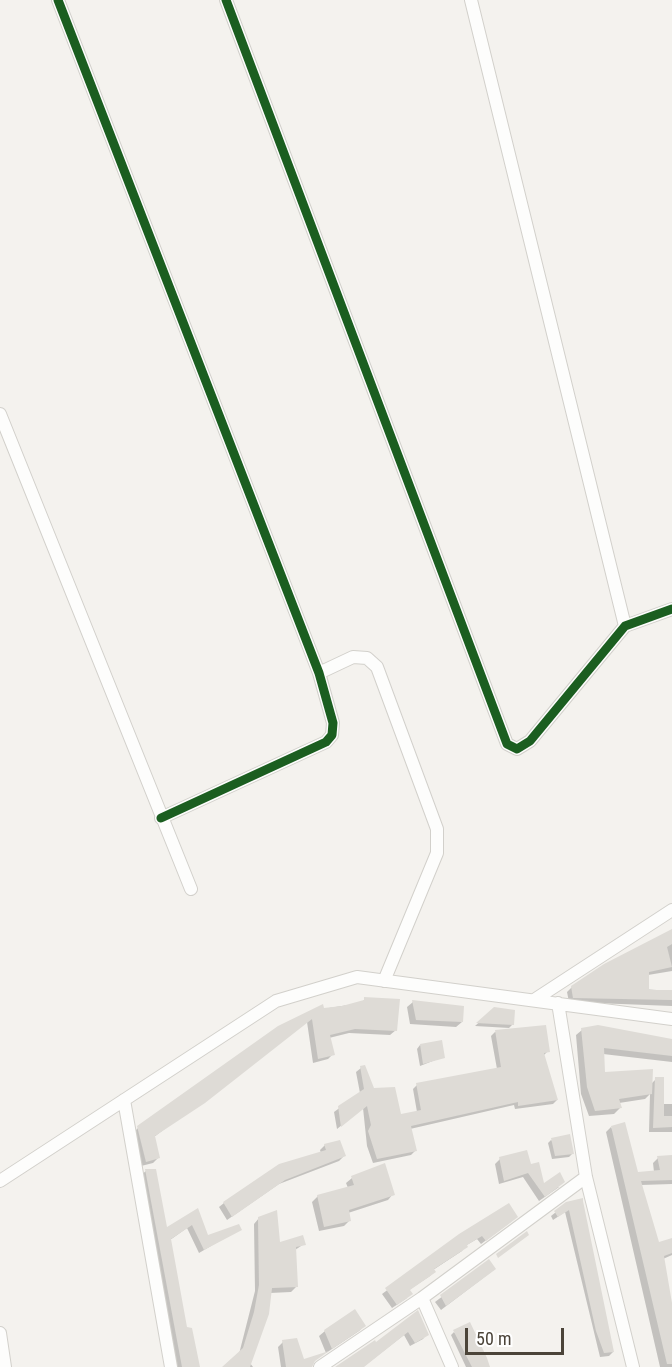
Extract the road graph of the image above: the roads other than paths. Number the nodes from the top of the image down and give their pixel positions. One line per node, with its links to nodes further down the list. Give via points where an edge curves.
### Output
1 (58, 0): 7 (street)
2 (226, 0): 6 (street, via 507,744 517,749 530,741)
3 (471, 0): 6 (street)
4 (0, 414): 8 (street)
5 (672, 609): 6 (street)
6 (625, 626)
7 (319, 673): 8 (street, via 333,723 332,735 326,742); 11 (street, via 352,657 367,658 377,667 437,830 437,853)
8 (161, 818): 9 (street)
9 (191, 889)
10 (672, 910): 12 (street)
11 (384, 981): 12 (street); 15 (street, via 357,977 276,1001)
12 (534, 1000): 13 (street)
13 (558, 1003): 14 (street); 16 (street)
14 (672, 1020)
15 (124, 1100): 17 (street); 21 (street)
16 (586, 1177): 18 (street); 24 (street)
17 (0, 1181)
18 (422, 1298): 22 (street); 23 (street)
19 (0, 1333): 20 (street)
20 (5, 1367)
21 (171, 1367)
22 (321, 1367)
23 (452, 1367)
24 (633, 1367)

